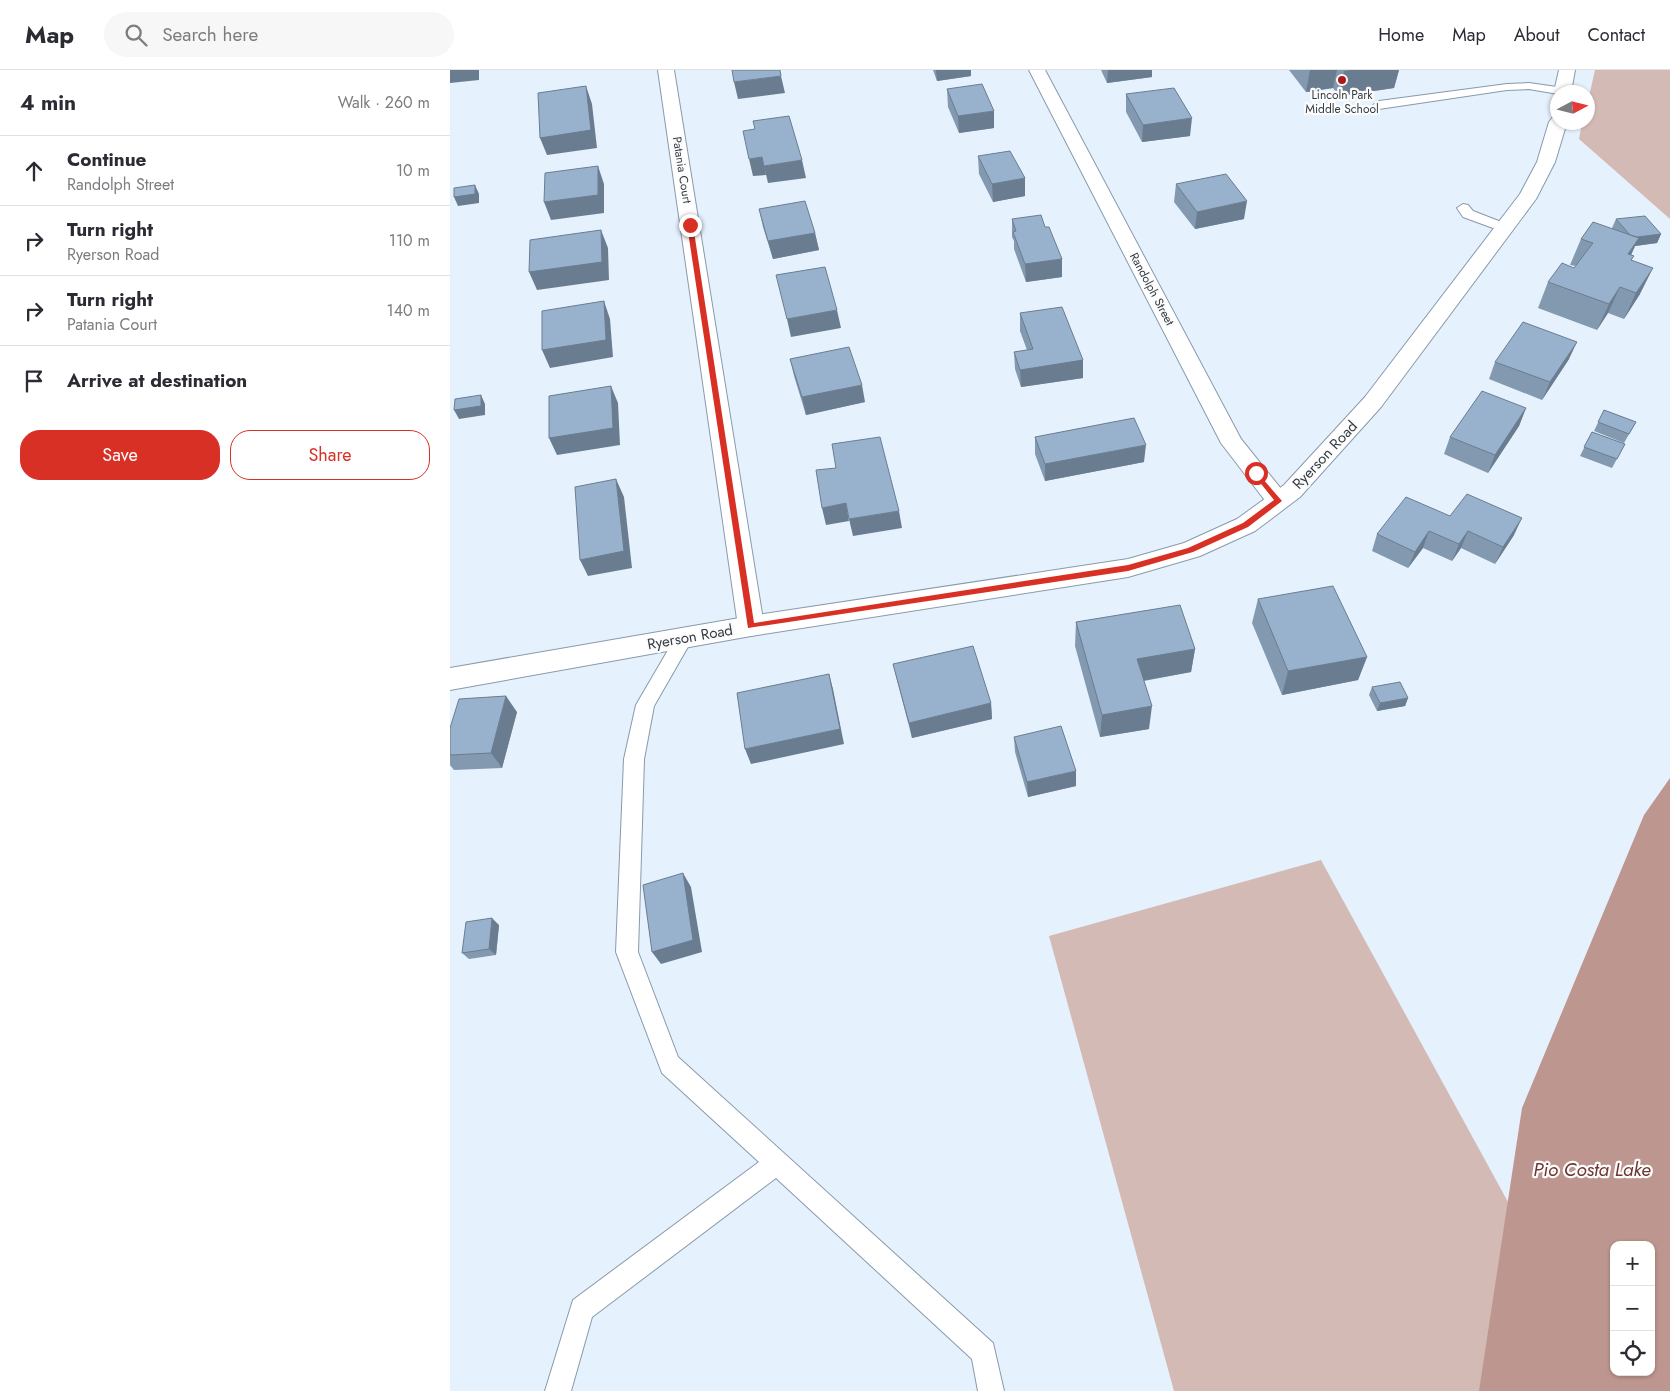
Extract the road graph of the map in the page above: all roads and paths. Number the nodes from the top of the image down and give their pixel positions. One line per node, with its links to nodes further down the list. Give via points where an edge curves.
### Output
1 (666, 70): 11 (street, Patania Court)
2 (1037, 70): 10 (street, Randolph Street, via 1232,443)
3 (1567, 70): 4 (street)
4 (1565, 85)
5 (1550, 90): 6 (lane, via 1507,87)
6 (1378, 105)
7 (1556, 130): 9 (street, Ryerson Road, via 1546,162 1529,195)
8 (1463, 208): 9 (lane, via 1468,214)
9 (1504, 228): 10 (street, Ryerson Road, via 1373,402 1292,491)
10 (1278, 501): 11 (street, Ryerson Road, via 1246,525 1191,550 1128,568)
11 (751, 626): 12 (street, Ryerson Road)
12 (684, 638): 13 (street, Ryerson Road); 14 (lane, via 645,705 634,759 627,952 670,1065)
13 (450, 679)
14 (777, 1163): 15 (lane, via 582,1309); 16 (lane, via 984,1352)
15 (558, 1391)
16 (991, 1391)

